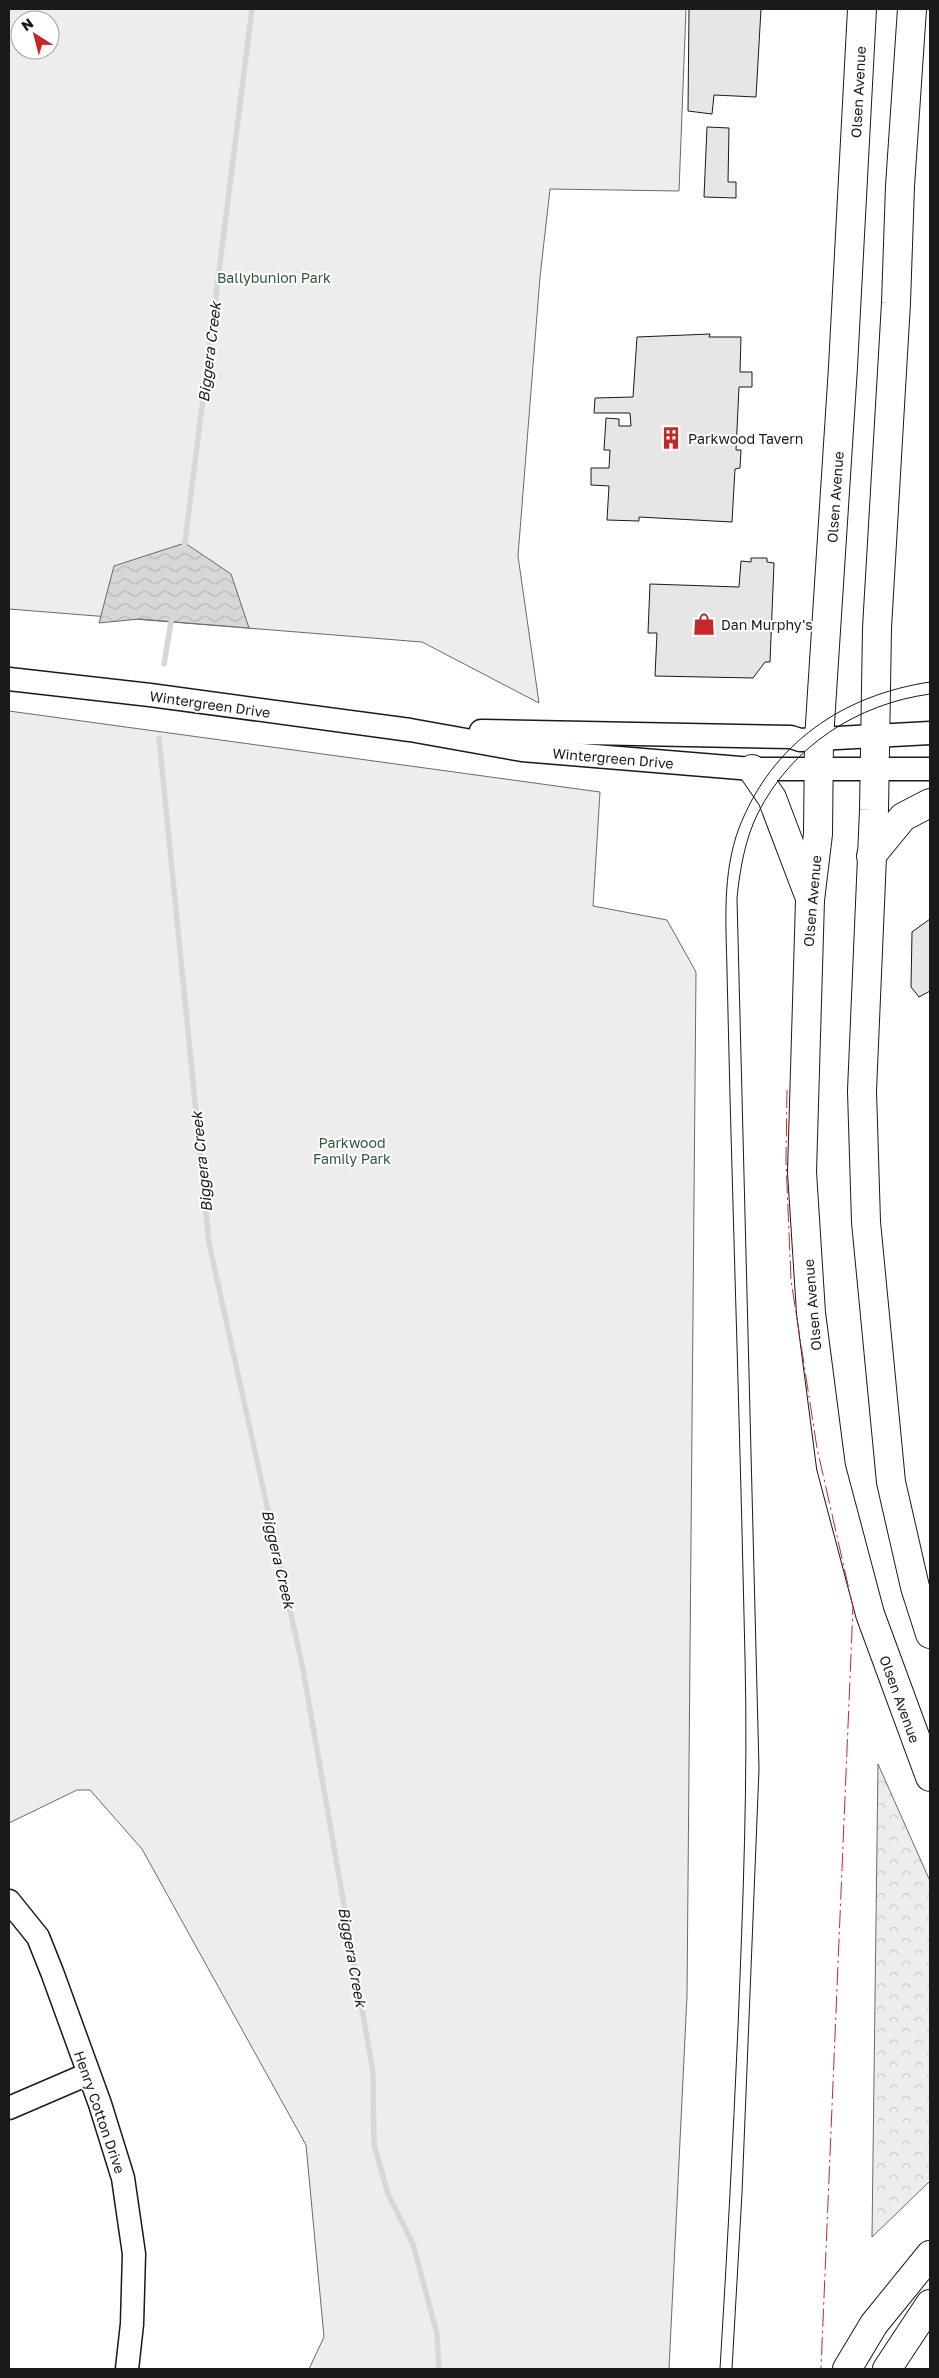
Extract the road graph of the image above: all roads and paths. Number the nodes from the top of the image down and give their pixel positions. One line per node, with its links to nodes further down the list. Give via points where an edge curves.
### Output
1 (862, 9): 7 (main road, Olsen Avenue)
2 (912, 9): 6 (main road, via 900,186)
3 (9, 679): 4 (street, Wintergreen Drive)
4 (410, 730): 7 (street, Wintergreen Drive); 10 (street, Wintergreen Drive, via 522,750)
5 (930, 733): 6 (street, Wintergreen Drive)
6 (874, 735): 7 (street, Wintergreen Drive); 9 (main road)
7 (819, 739): 8 (main road, Olsen Avenue)
8 (817, 768): 9 (street, Wintergreen Drive); 10 (street, Wintergreen Drive); 14 (main road, Olsen Avenue, via 818,834)
9 (875, 768): 11 (street, Wintergreen Drive); 13 (main road)
10 (752, 769): 14 (main road, via 772,798)
11 (930, 769)
12 (930, 803): 13 (main road, via 903,817)
13 (871, 856): 15 (main road, via 862,1092 866,1222 891,1482 915,1587)
14 (810, 900): 16 (main road, Olsen Avenue, via 802,1172 811,1313 831,1467 870,1614)
15 (930, 1634)
16 (930, 1777)
17 (9, 1901): 18 (street, Henry Cotton Drive, via 38,1937)
18 (88, 2074): 19 (street); 22 (street, Henry Cotton Drive, via 123,2178 134,2254)
19 (9, 2108)
20 (930, 2255): 23 (main road, via 874,2324)
21 (930, 2304): 24 (main road)
22 (127, 2369)
23 (847, 2369)
24 (887, 2369)

